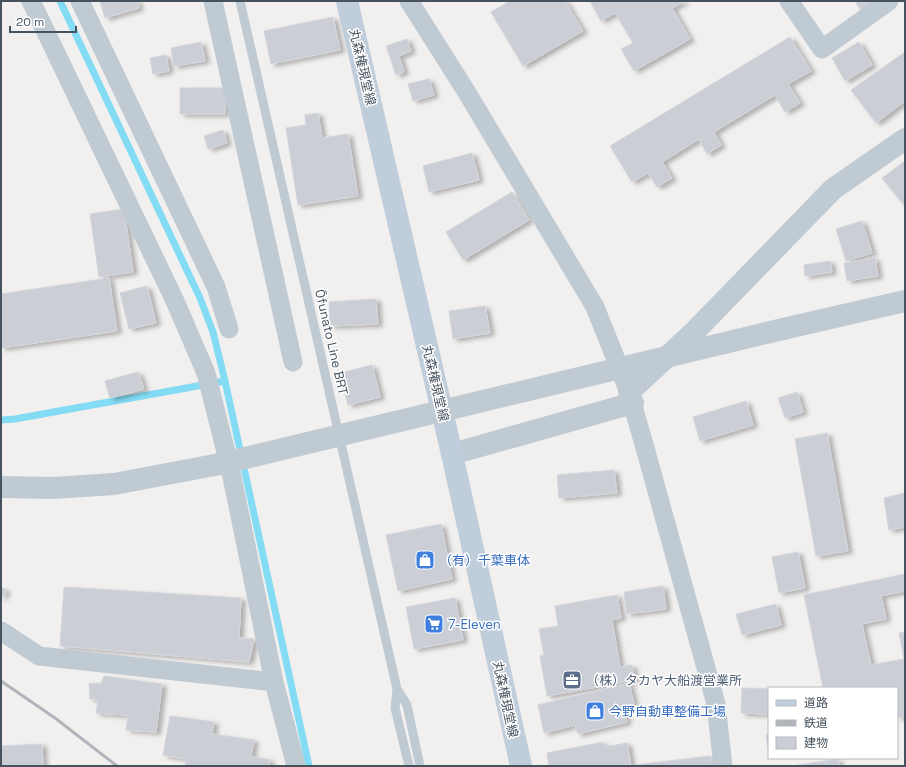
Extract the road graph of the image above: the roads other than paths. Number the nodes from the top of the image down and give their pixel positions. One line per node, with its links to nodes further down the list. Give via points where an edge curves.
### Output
1 (31, 1): 17 (street, via 175,301 206,373 231,472)
2 (80, 1): 11 (street, via 216,287)
3 (213, 1): 12 (street)
4 (240, 1): 18 (lane, Ōfunato Line BRT)
5 (347, 1): 14 (main road, 丸森権現堂線)
6 (409, 1): 13 (street, via 595,307)
7 (789, 1): 8 (street, via 822,49)
8 (889, 1)
9 (905, 139): 13 (street, via 834,189)
10 (905, 301): 15 (street, bridge, via 220,464 114,484 53,488)
11 (229, 329)
12 (293, 362)
13 (631, 398): 14 (street); 23 (street, via 716,704)
14 (452, 454): 22 (main road, 丸森権現堂線)
15 (1, 487)
16 (1, 631): 17 (street, via 39,656)
17 (274, 682): 19 (street)
18 (397, 689): 20 (lane, Ōfunato Line BRT, via 396,708); 21 (lane, Ōfunato Line BRT, via 406,705)
19 (296, 766)
20 (409, 766)
21 (420, 766)
22 (521, 766)
23 (723, 766)

